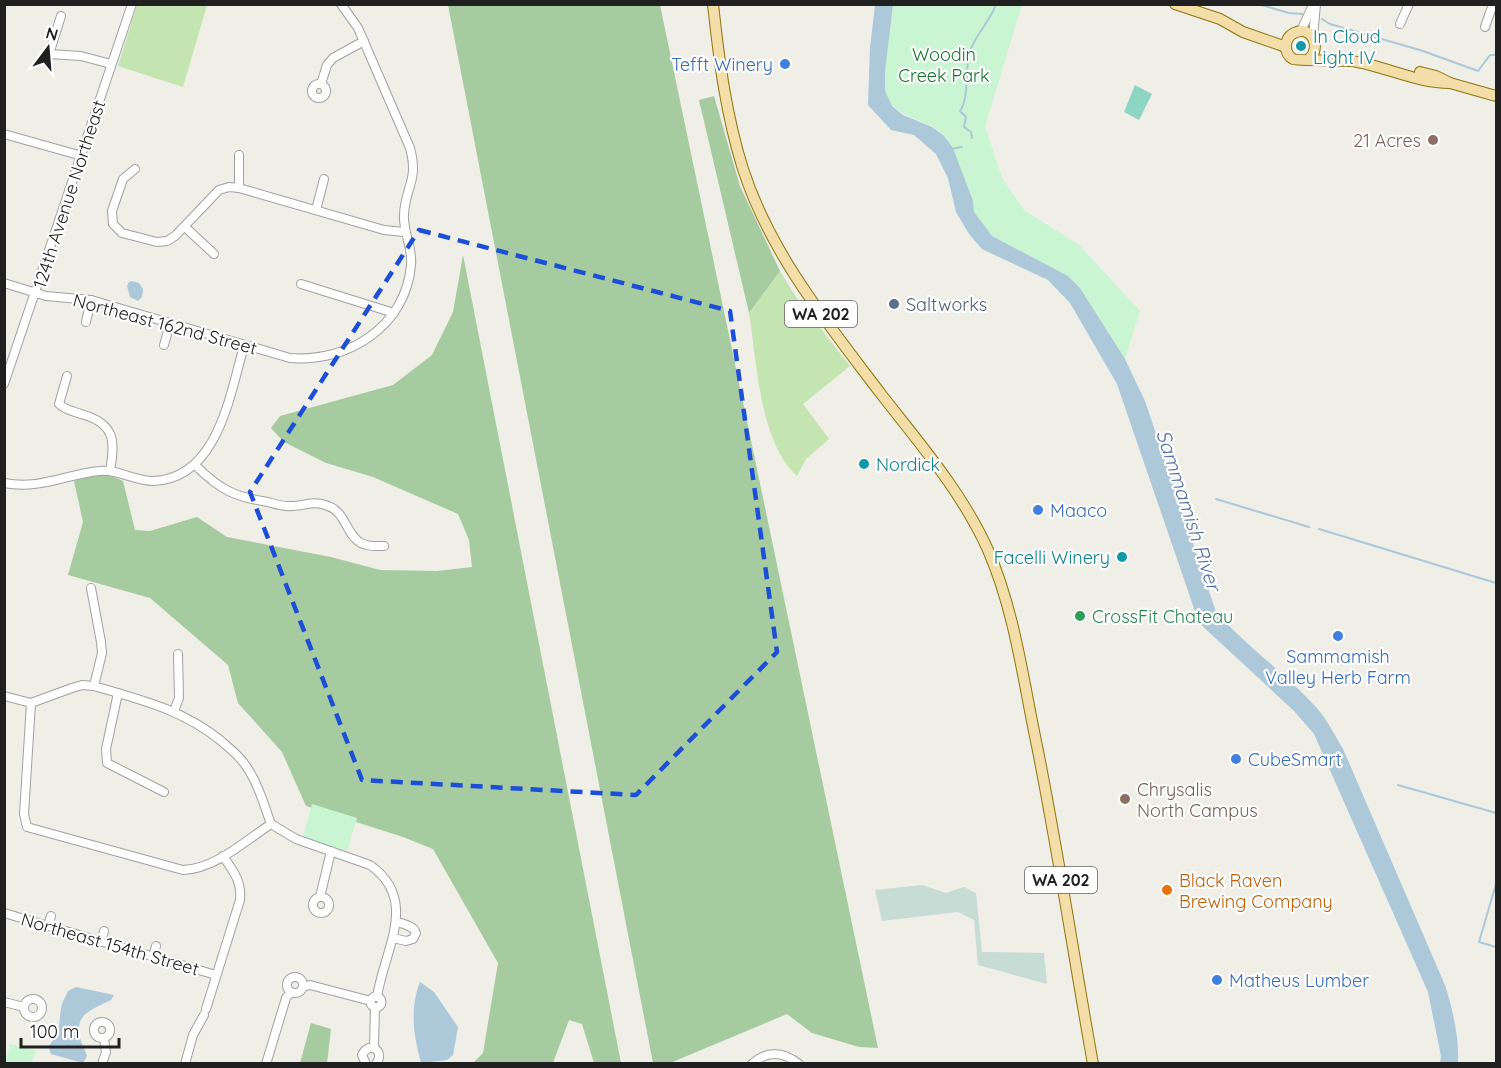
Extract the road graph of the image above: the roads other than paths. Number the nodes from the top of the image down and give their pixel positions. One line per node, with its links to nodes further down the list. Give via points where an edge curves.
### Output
1 (132, 4): 17 (street, 124th Avenue Northeast)
2 (341, 4): 13 (street, Northeast 162nd Street)
3 (713, 4): 82 (main road, WA 202, via 722,84 743,170 780,252 806,294 961,500 1000,580 1040,762)
4 (1175, 4): 15 (main road)
5 (1196, 4): 12 (main road, via 1264,32)
6 (1409, 4): 10 (street)
7 (1493, 4): 11 (street)
8 (1316, 5): 12 (street); 14 (street)
9 (61, 16): 17 (street, via 49,54 81,56)
10 (1400, 24)
11 (1485, 27)
12 (1296, 33): 14 (main road, via 1310,34); 15 (main road, via 1288,38)
13 (364, 41): 19 (street, via 333,58); 29 (street, Northeast 162nd Street, via 414,163)
14 (1314, 41): 16 (main road, via 1315,52); 18 (main road, via 1328,53 1396,66)
15 (1286, 47): 16 (main road, via 1294,59)
16 (1309, 59): 18 (main road, via 1352,61 1434,83)
17 (111, 64): 23 (street, 124th Avenue Northeast)
18 (1450, 83): 20 (main road)
19 (321, 84)
20 (1497, 96)
21 (4, 134): 23 (street)
22 (239, 154): 26 (street)
23 (82, 156): 33 (street, 124th Avenue Northeast)
24 (135, 169): 28 (street, via 123,179 112,211 113,224 122,233 157,242 167,241)
25 (324, 179): 27 (street)
26 (239, 188): 27 (street); 28 (street, via 219,190)
27 (316, 210): 29 (street)
28 (185, 226): 30 (street)
29 (404, 232): 35 (street, Northeast 162nd Street, via 411,249 411,264 403,299)
30 (214, 254)
31 (4, 283): 33 (street, Northeast 162nd Street)
32 (301, 284): 35 (street)
33 (36, 293): 34 (street, Northeast 162nd Street); 41 (street, 124th Avenue Northeast)
34 (91, 300): 36 (street); 37 (street, Northeast 162nd Street)
35 (394, 313): 39 (street, Northeast 162nd Street, via 380,329 341,353 322,358 290,358)
36 (86, 322)
37 (170, 324): 38 (street); 39 (street, Northeast 162nd Street)
38 (164, 345)
39 (244, 346): 42 (street, via 222,422)
40 (67, 376): 43 (street, via 59,404 93,417 108,430 115,447)
41 (4, 384)
42 (195, 465): 43 (street, via 155,481); 45 (street, via 226,491 246,499 290,506 310,502 328,506 340,514 361,543)
43 (110, 470): 44 (street, via 43,484)
44 (4, 483)
45 (384, 546)
46 (91, 588): 48 (street, via 102,653)
47 (178, 654): 52 (street, via 178,698)
48 (94, 686): 49 (street); 51 (street, via 82,685)
49 (117, 693): 52 (street); 53 (street, via 107,763)
50 (4, 696): 51 (street)
51 (32, 703): 56 (street, via 24,814 27,827 183,870 198,869)
52 (174, 711): 54 (street, via 215,736 246,765)
53 (164, 792)
54 (272, 825): 55 (street, via 287,836); 56 (street)
55 (331, 851): 57 (street); 60 (street, via 380,872 393,893)
56 (223, 856): 67 (street, via 237,877 240,900)
57 (320, 897)
58 (4, 913): 61 (street, Northeast 154th Street)
59 (51, 916): 61 (street)
60 (397, 922): 63 (street); 63 (street, via 416,933 406,941)
61 (48, 926): 64 (street, Northeast 154th Street)
62 (104, 931): 64 (street)
63 (393, 938): 71 (street)
64 (101, 942): 66 (street, Northeast 154th Street)
65 (156, 946): 66 (street)
66 (153, 957): 67 (street, Northeast 154th Street)
67 (216, 975): 76 (street)
68 (303, 987): 69 (street); 69 (street, via 300,980 292,978 287,985); 71 (street, via 310,985)
69 (291, 992): 77 (street)
70 (4, 1002): 72 (street)
71 (374, 1002): 74 (street)
72 (24, 1007)
73 (104, 1039): 75 (street, via 106,1052)
74 (374, 1047): 78 (street, via 363,1052); 79 (street, via 380,1056)
75 (102, 1064)
76 (185, 1064)
77 (266, 1064)
78 (366, 1064)
79 (376, 1064)
80 (752, 1064): 81 (street, via 758,1058 780,1054)
81 (800, 1064)
82 (1093, 1064)

